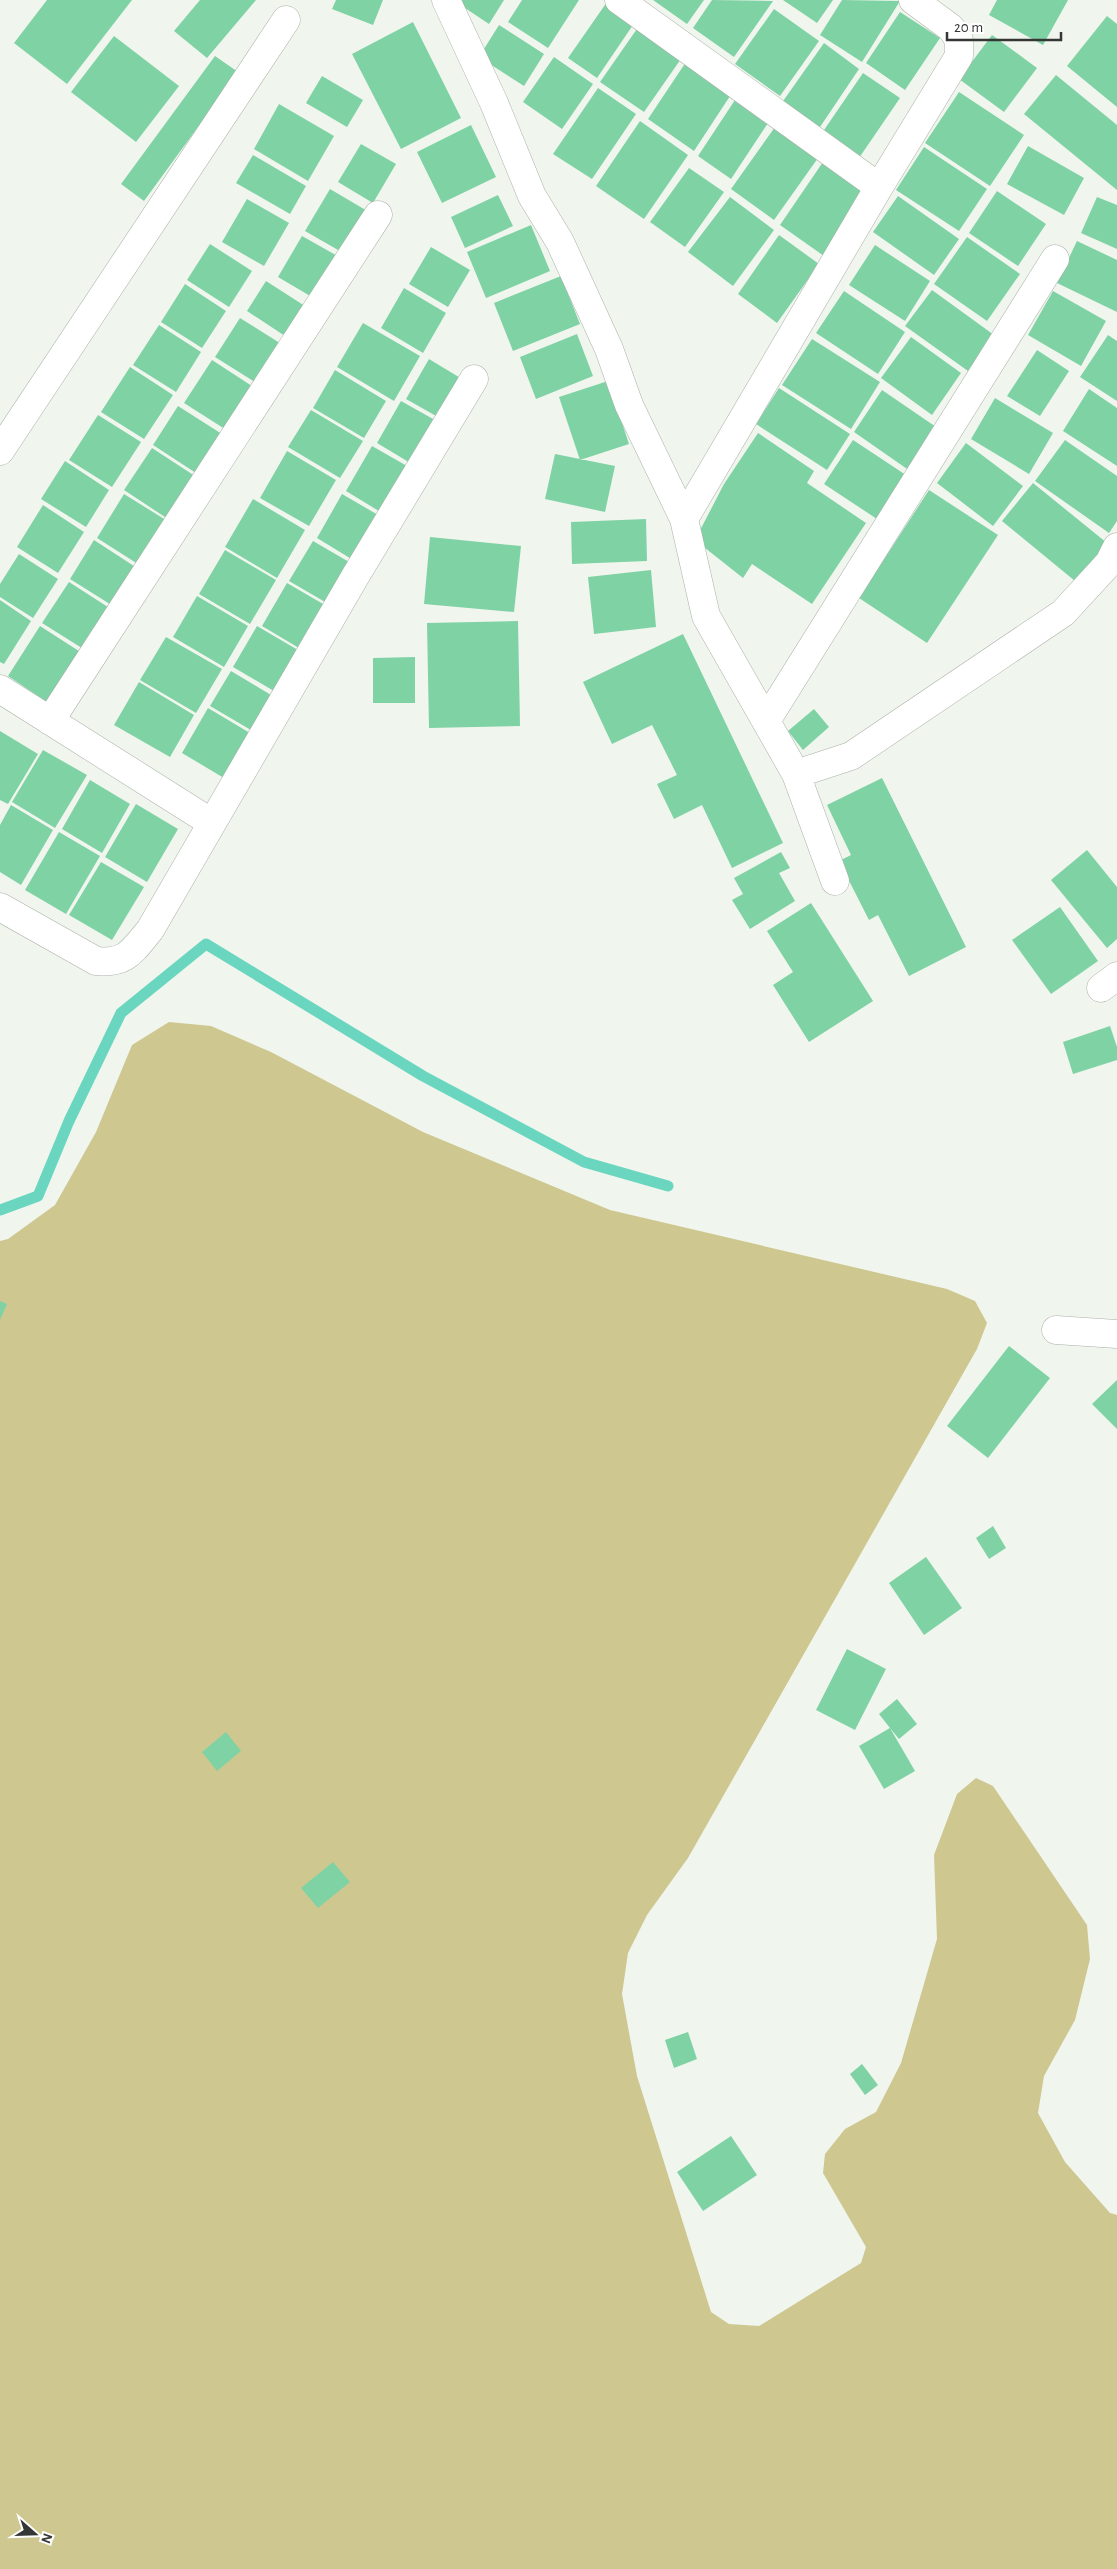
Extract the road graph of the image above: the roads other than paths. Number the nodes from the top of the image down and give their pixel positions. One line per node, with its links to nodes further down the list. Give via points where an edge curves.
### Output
1 (446, 0): 10 (street, via 494,102 532,196 560,242 609,349 629,405)
2 (619, 0): 5 (street)
3 (914, 0): 5 (street, via 951,28 959,40 959,56)
4 (286, 20): 9 (street)
5 (879, 187): 10 (street)
6 (378, 215): 13 (street)
7 (1055, 259): 14 (street)
8 (474, 378): 16 (street)
9 (0, 451)
10 (684, 518): 14 (street, via 706,616)
11 (1117, 547): 15 (street, via 1109,563 1064,613 851,756)
12 (0, 689): 13 (street)
13 (50, 721): 16 (street)
14 (766, 722): 15 (street)
15 (796, 774): 17 (street)
16 (212, 823): 18 (street, via 150,930 126,958 112,962 96,961)
17 (835, 881)
18 (0, 907)
19 (1056, 1330): 20 (street)
20 (1117, 1334)

